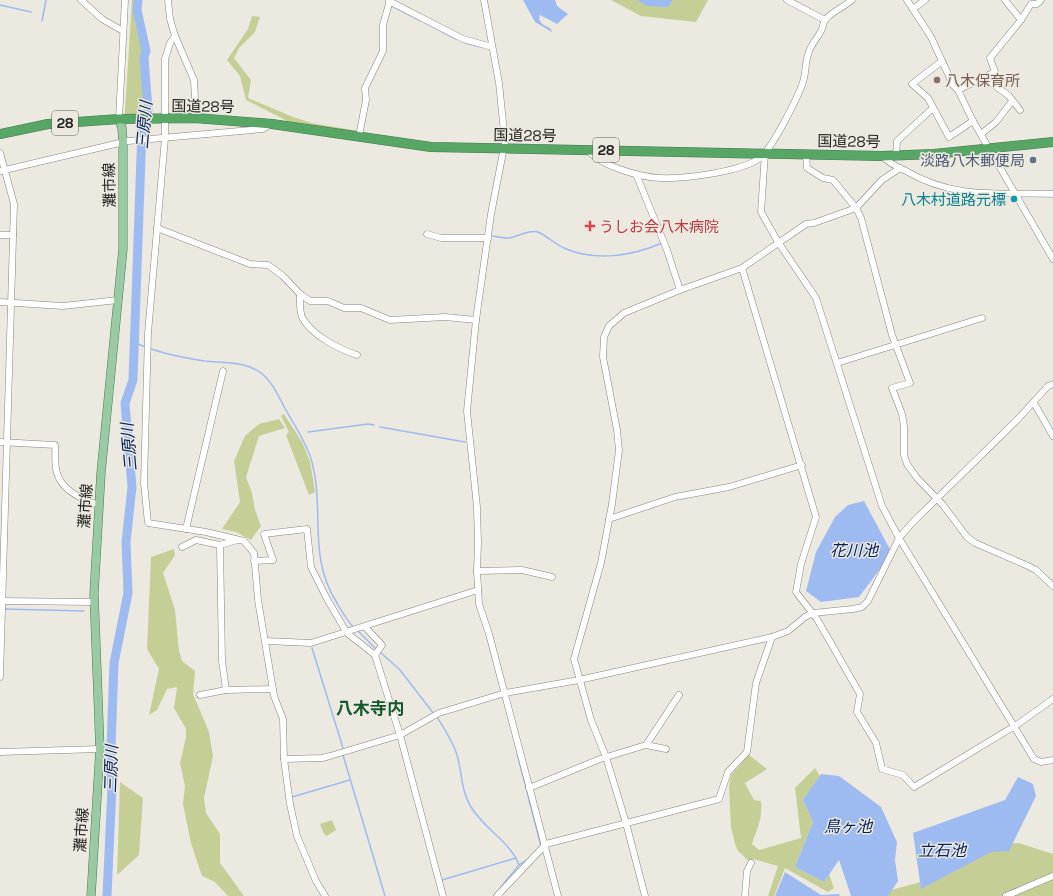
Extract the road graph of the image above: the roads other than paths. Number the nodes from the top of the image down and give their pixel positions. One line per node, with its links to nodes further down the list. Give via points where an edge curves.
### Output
1 (81, 0): 15 (street, via 102,19)
2 (125, 0): 15 (street)
3 (168, 0): 16 (street)
4 (484, 0): 17 (street)
5 (787, 0): 13 (street)
6 (852, 0): 13 (street)
7 (907, 0): 12 (street)
8 (925, 0): 12 (street)
9 (1005, 0): 14 (street)
10 (1041, 0): 14 (street, via 1037,4 1031,4)
11 (390, 1): 17 (street, via 463,39); 31 (street, via 383,26 383,51 365,88 366,100)
12 (913, 9): 18 (street, via 931,37)
13 (825, 20): 39 (street, via 808,54 803,82)
14 (1021, 20): 19 (street, via 990,58 995,72)
15 (123, 31): 25 (street)
16 (175, 36): 24 (street, via 194,80); 26 (street, via 165,59)
17 (492, 47): 35 (street, via 504,126)
18 (942, 61): 20 (street); 22 (street, via 912,84 928,98)
19 (985, 78): 20 (street); 21 (street)
20 (958, 90): 27 (street)
21 (1012, 101): 23 (street); 30 (street, via 996,122)
22 (933, 108): 27 (street, via 949,138); 42 (street, via 897,141)
23 (1020, 110)
24 (196, 118): 26 (highway, 国道28号 / 28); 28 (highway, 国道28号 / 28)
25 (119, 119): 26 (highway, 国道28号 / 28); 29 (highway, 国道28号 / 28, via 46,124); 33 (main road, 灘市線)
26 (162, 120): 32 (street)
27 (973, 121): 30 (street)
28 (272, 124): 31 (highway, 国道28号 / 28); 32 (street, via 263,129)
29 (0, 134)
30 (981, 134): 36 (street)
31 (359, 136): 35 (highway, 国道28号 / 28, via 431,147)
32 (163, 138): 33 (street); 49 (street)
33 (125, 141): 44 (street); 59 (main road, 灘市線, via 124,236)
34 (1053, 142): 36 (highway, 国道28号 / 28)
35 (503, 149): 37 (highway, 国道28号 / 28); 53 (street)
36 (990, 149): 42 (highway, 国道28号 / 28); 46 (street)
37 (588, 150): 39 (highway, 国道28号 / 28); 45 (street, via 593,157)
38 (0, 153): 44 (street)
39 (766, 153): 40 (highway, 国道28号 / 28); 45 (street, via 759,159 715,173 666,178); 54 (street, via 761,212)
40 (806, 154): 41 (highway, 国道28号 / 28); 48 (street, via 807,168 823,178 833,180)
41 (882, 156): 42 (highway, 国道28号 / 28); 43 (street, via 887,162)
42 (896, 156)
43 (900, 168): 46 (street, via 925,183 944,189 992,195); 48 (street, via 882,180)
44 (2, 170): 52 (street, via 14,204)
45 (636, 174): 57 (street, via 667,250)
46 (1015, 194): 47 (street); 55 (street)
47 (1053, 194)
48 (856, 208): 54 (street, via 806,224); 64 (street, via 861,218)
49 (157, 228): 58 (street, via 250,264 268,265); 77 (street, via 147,353 144,483 148,523)
50 (428, 234): 53 (street, via 441,238)
51 (0, 235): 52 (street)
52 (13, 235): 61 (street)
53 (488, 238): 63 (street)
54 (778, 242): 56 (street); 66 (street, via 816,298)
55 (1053, 258)
56 (742, 268): 57 (street); 73 (street)
57 (680, 290): 76 (street, via 624,313 609,326 604,337 603,357 617,430 618,450)
58 (300, 294): 63 (street, via 310,301 328,301 344,308 361,308 390,320 445,317); 65 (street, via 302,318 315,333)
59 (118, 300): 61 (street, via 63,306); 75 (main road, 灘市線)
60 (0, 302): 61 (street)
61 (11, 303): 72 (street)
62 (982, 318): 64 (street)
63 (476, 320): 83 (street, via 467,411 477,507)
64 (895, 345): 66 (street); 74 (street, via 910,383 892,388 902,414 904,455 917,478)
65 (357, 355)
66 (837, 363): 78 (street, via 882,506)
67 (223, 371): 77 (street)
68 (1053, 384): 69 (street, via 1048,386)
69 (1034, 403): 70 (street); 74 (street)
70 (1053, 436)
71 (0, 442): 72 (street)
72 (7, 443): 75 (street, via 55,445 57,473 63,485 76,496); 87 (street)
73 (802, 465): 76 (street, via 729,487 675,497); 89 (street, via 816,517 801,564 796,592)
74 (937, 500): 78 (street); 85 (street, via 967,537 975,543 1036,570)
75 (99, 505): 88 (main road, 灘市線)
76 (609, 519): 96 (street, via 598,574 574,659)
77 (186, 529): 79 (street)
78 (899, 538): 89 (street, via 868,601 862,607); 103 (street)
79 (239, 540): 80 (street); 82 (street, via 244,541 254,553)
80 (220, 545): 81 (street, via 196,540); 98 (street, via 222,661)
81 (182, 547)
82 (254, 561): 91 (street, via 273,560 264,534 307,529 311,567 327,600); 93 (street)
83 (477, 571): 84 (street, via 522,570); 86 (street)
84 (552, 577)
85 (1053, 586)
86 (478, 590): 90 (street); 99 (street, via 479,604)
87 (1, 601): 88 (street); 95 (street)
88 (94, 602): 106 (main road, 灘市線)
89 (813, 613): 92 (street, via 805,616 788,631); 103 (street, via 860,694 856,712 876,743 882,769 903,775 914,787)
90 (364, 627): 91 (street); 94 (street, via 382,645)
91 (348, 632): 93 (street, via 311,643); 94 (street)
92 (772, 636): 96 (street); 113 (street, via 756,683 747,752 728,772 719,799)
93 (266, 641): 97 (street)
94 (376, 655): 104 (street)
95 (0, 676)
96 (579, 680): 99 (street); 109 (street, via 595,733)
97 (273, 689): 98 (street); 110 (street, via 283,718)
98 (226, 690): 100 (street)
99 (505, 693): 104 (street, via 439,713); 112 (street)
100 (200, 695)
101 (679, 695): 105 (street)
102 (1053, 699): 103 (street)
103 (1014, 727): 111 (street, via 1034,759 1041,762)
104 (400, 735): 110 (street, via 322,758); 119 (street)
105 (646, 745): 107 (street); 109 (street)
106 (100, 749): 108 (street); 117 (main road, 灘市線)
107 (666, 749)
108 (0, 752)
109 (606, 757): 112 (street); 113 (street)
110 (284, 759): 118 (street, via 297,836 316,881)
111 (1053, 760)
112 (529, 788): 114 (street)
113 (626, 823): 114 (street); 122 (street)
114 (546, 844): 120 (street); 121 (street)
115 (751, 863): 123 (street, via 747,871)
116 (1053, 876): 124 (street)
117 (91, 896)
118 (326, 896)
119 (443, 896)
120 (497, 896)
121 (558, 896)
122 (645, 896)
123 (745, 896)
124 (1006, 896)

